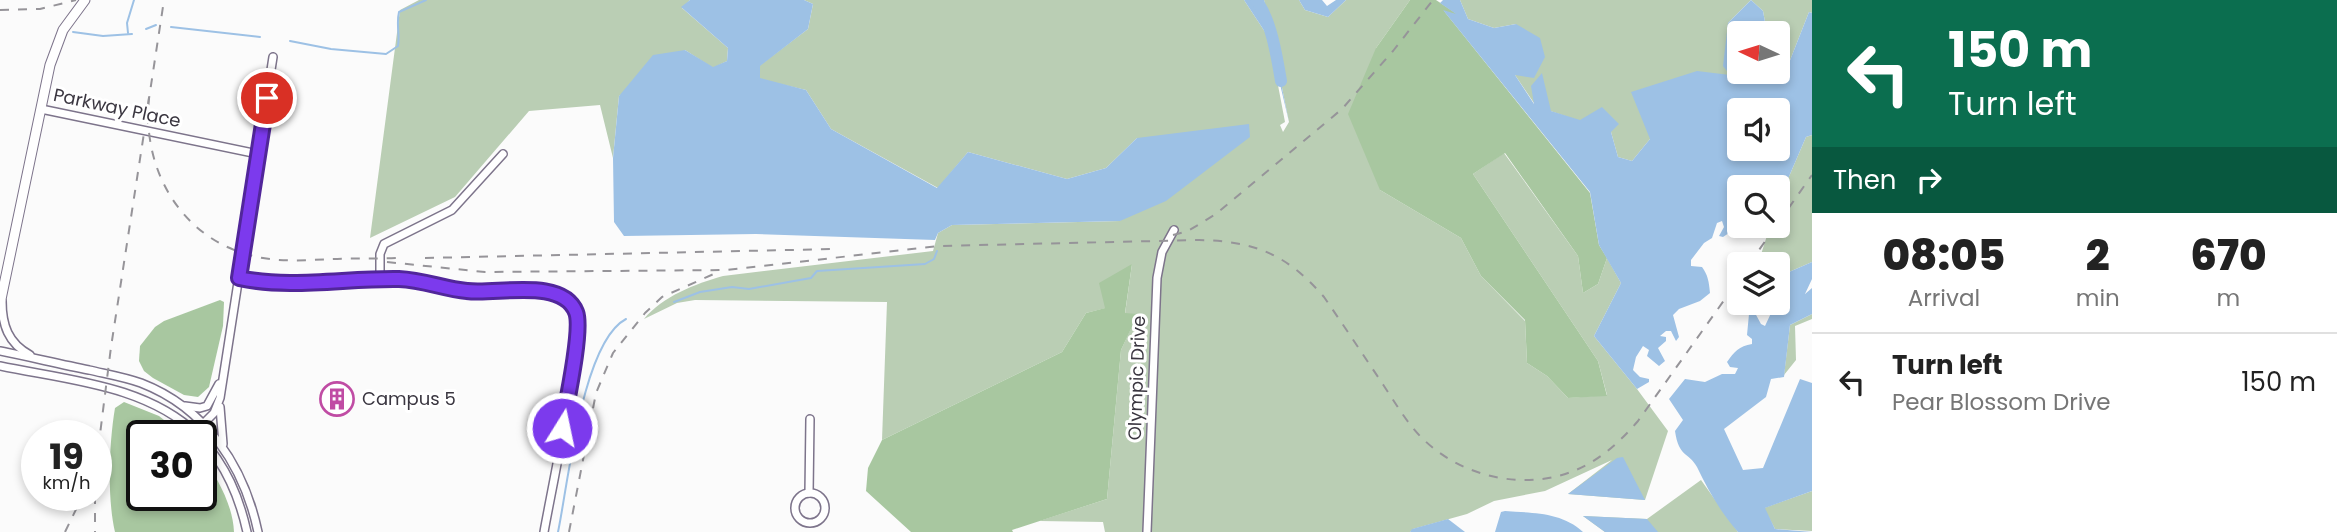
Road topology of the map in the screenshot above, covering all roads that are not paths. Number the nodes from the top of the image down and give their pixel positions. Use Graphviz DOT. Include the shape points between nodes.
graph roads {
  1 [pos="85,0"];
  2 [pos="273,57"];
  3 [pos="41,109"];
  4 [pos="258,154"];
  5 [pos="503,154"];
  6 [pos="1174,230"];
  7 [pos="239,278"];
  8 [pos="380,279"];
  9 [pos="3,291"];
  10 [pos="0,304"];
  11 [pos="0,351"];
  12 [pos="44,360"];
  13 [pos="226,360"];
  14 [pos="0,366"];
  15 [pos="221,394"];
  16 [pos="178,403"];
  17 [pos="810,419"];
  18 [pos="178,420"];
  19 [pos="199,420"];
  20 [pos="208,420"];
  21 [pos="217,440"];
  22 [pos="228,454"];
  23 [pos="217,458"];
  24 [pos="809,493"];
  25 [pos="809,523"];
  26 [pos="247,532"];
  27 [pos="258,532"];
  28 [pos="544,532"];
  29 [pos="809,532"];
  30 [pos="1147,532"];
  1 -- 3 [label="main road" via="58,42"];
  2 -- 4 [label="street"];
  3 -- 4 [label="street, Parkway Place"];
  3 -- 9 [label="main road, Parkway Place"];
  4 -- 7 [label="street"];
  5 -- 8 [label="street" via="452,209 384,244"];
  6 -- 30 [label="street, Olympic Drive" via="1162,252 1157,278"];
  7 -- 8 [label="street" via="265,283"];
  7 -- 13 [label="street"];
  8 -- 28 [label="street" via="467,291 552,292 569,301 577,315 572,370"];
  9 -- 10 [label="main road, Parkway Place"];
  9 -- 12 [label="street" via="3,316 10,337 25,352"];
  11 -- 12 [label="street"];
  12 -- 16 [label="street" via="131,380"];
  13 -- 15 [label="street"];
  13 -- 16 [label="street" via="207,406"];
  14 -- 18 [label="street" via="133,396"];
  15 -- 20 [label="street" via="217,410"];
  15 -- 22 [label="street" via="221,432"];
  16 -- 19 [label="street"];
  17 -- 24 [label="street"];
  21 -- 22 [label="street"];
  22 -- 27 [label="street" via="248,493"];
  23 -- 26 [label="street" via="239,502"];
  24 -- 25 [label="street" via="798,498 794,508 799,519"];
  24 -- 25 [label="street" via="822,498 825,509 820,519"];
  25 -- 29 [label="street"];
}
